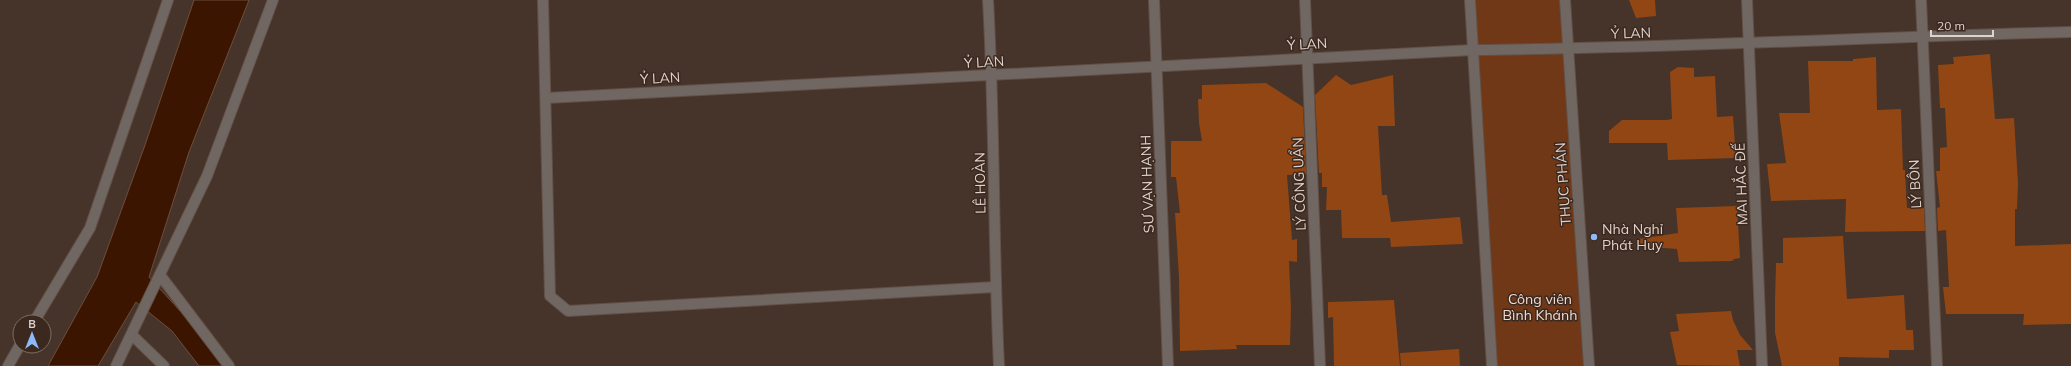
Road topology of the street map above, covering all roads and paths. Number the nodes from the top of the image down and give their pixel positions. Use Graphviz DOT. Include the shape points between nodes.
graph roads {
  1 [pos="168,0"];
  2 [pos="273,0"];
  3 [pos="544,0"];
  4 [pos="988,0"];
  5 [pos="1154,0"];
  6 [pos="1305,0"];
  7 [pos="1470,0"];
  8 [pos="1566,0"];
  9 [pos="1747,0"];
  10 [pos="1921,0"];
  11 [pos="2071,32"];
  12 [pos="1922,36"];
  13 [pos="1749,42"];
  14 [pos="1568,49"];
  15 [pos="1473,50"];
  16 [pos="1308,58"];
  17 [pos="1156,65"];
  18 [pos="992,76"];
  19 [pos="546,98"];
  20 [pos="158,278"];
  21 [pos="995,287"];
  22 [pos="39,314"];
  23 [pos="132,335"];
  24 [pos="15,354"];
  25 [pos="8,366"];
  26 [pos="116,366"];
  27 [pos="164,366"];
  28 [pos="229,366"];
  29 [pos="999,366"];
  30 [pos="1168,366"];
  31 [pos="1320,366"];
  32 [pos="1492,366"];
  33 [pos="1589,366"];
  34 [pos="1762,366"];
  35 [pos="1937,366"];
  1 -- 22 [label="street" via="90,228"];
  2 -- 20 [label="street" via="207,176"];
  3 -- 19 [label="street"];
  4 -- 18 [label="street, LÊ HOÀN"];
  5 -- 17 [label="street, SƯ VẠN HẠNH"];
  6 -- 16 [label="street, LÝ CÔNG UẨN"];
  7 -- 15 [label="street"];
  8 -- 14 [label="street, THỤC PHÁN"];
  9 -- 13 [label="street, MAI HẮC ĐẾ"];
  10 -- 12 [label="street, LÝ BÔN"];
  11 -- 12 [label="street, Ỷ LAN"];
  12 -- 13 [label="street, Ỷ LAN"];
  12 -- 35 [label="street, LÝ BÔN"];
  13 -- 14 [label="street, Ỷ LAN"];
  13 -- 34 [label="street, MAI HẮC ĐẾ"];
  14 -- 15 [label="street, Ỷ LAN"];
  14 -- 33 [label="street, THỤC PHÁN"];
  15 -- 16 [label="street, Ỷ LAN"];
  15 -- 32 [label="street"];
  16 -- 17 [label="street, Ỷ LAN"];
  16 -- 31 [label="street, LÝ CÔNG UẨN"];
  17 -- 18 [label="street, Ỷ LAN"];
  17 -- 30 [label="street, SƯ VẠN HẠNH"];
  18 -- 19 [label="street, Ỷ LAN"];
  18 -- 21 [label="street, LÊ HOÀN"];
  19 -- 21 [label="street" via="550,296 568,311"];
  20 -- 23 [label="street"];
  20 -- 28 [label="street"];
  21 -- 29 [label="street, LÊ HOÀN"];
  23 -- 26 [label="street"];
  23 -- 27 [label="street"];
  24 -- 25 [label="street"];
}
